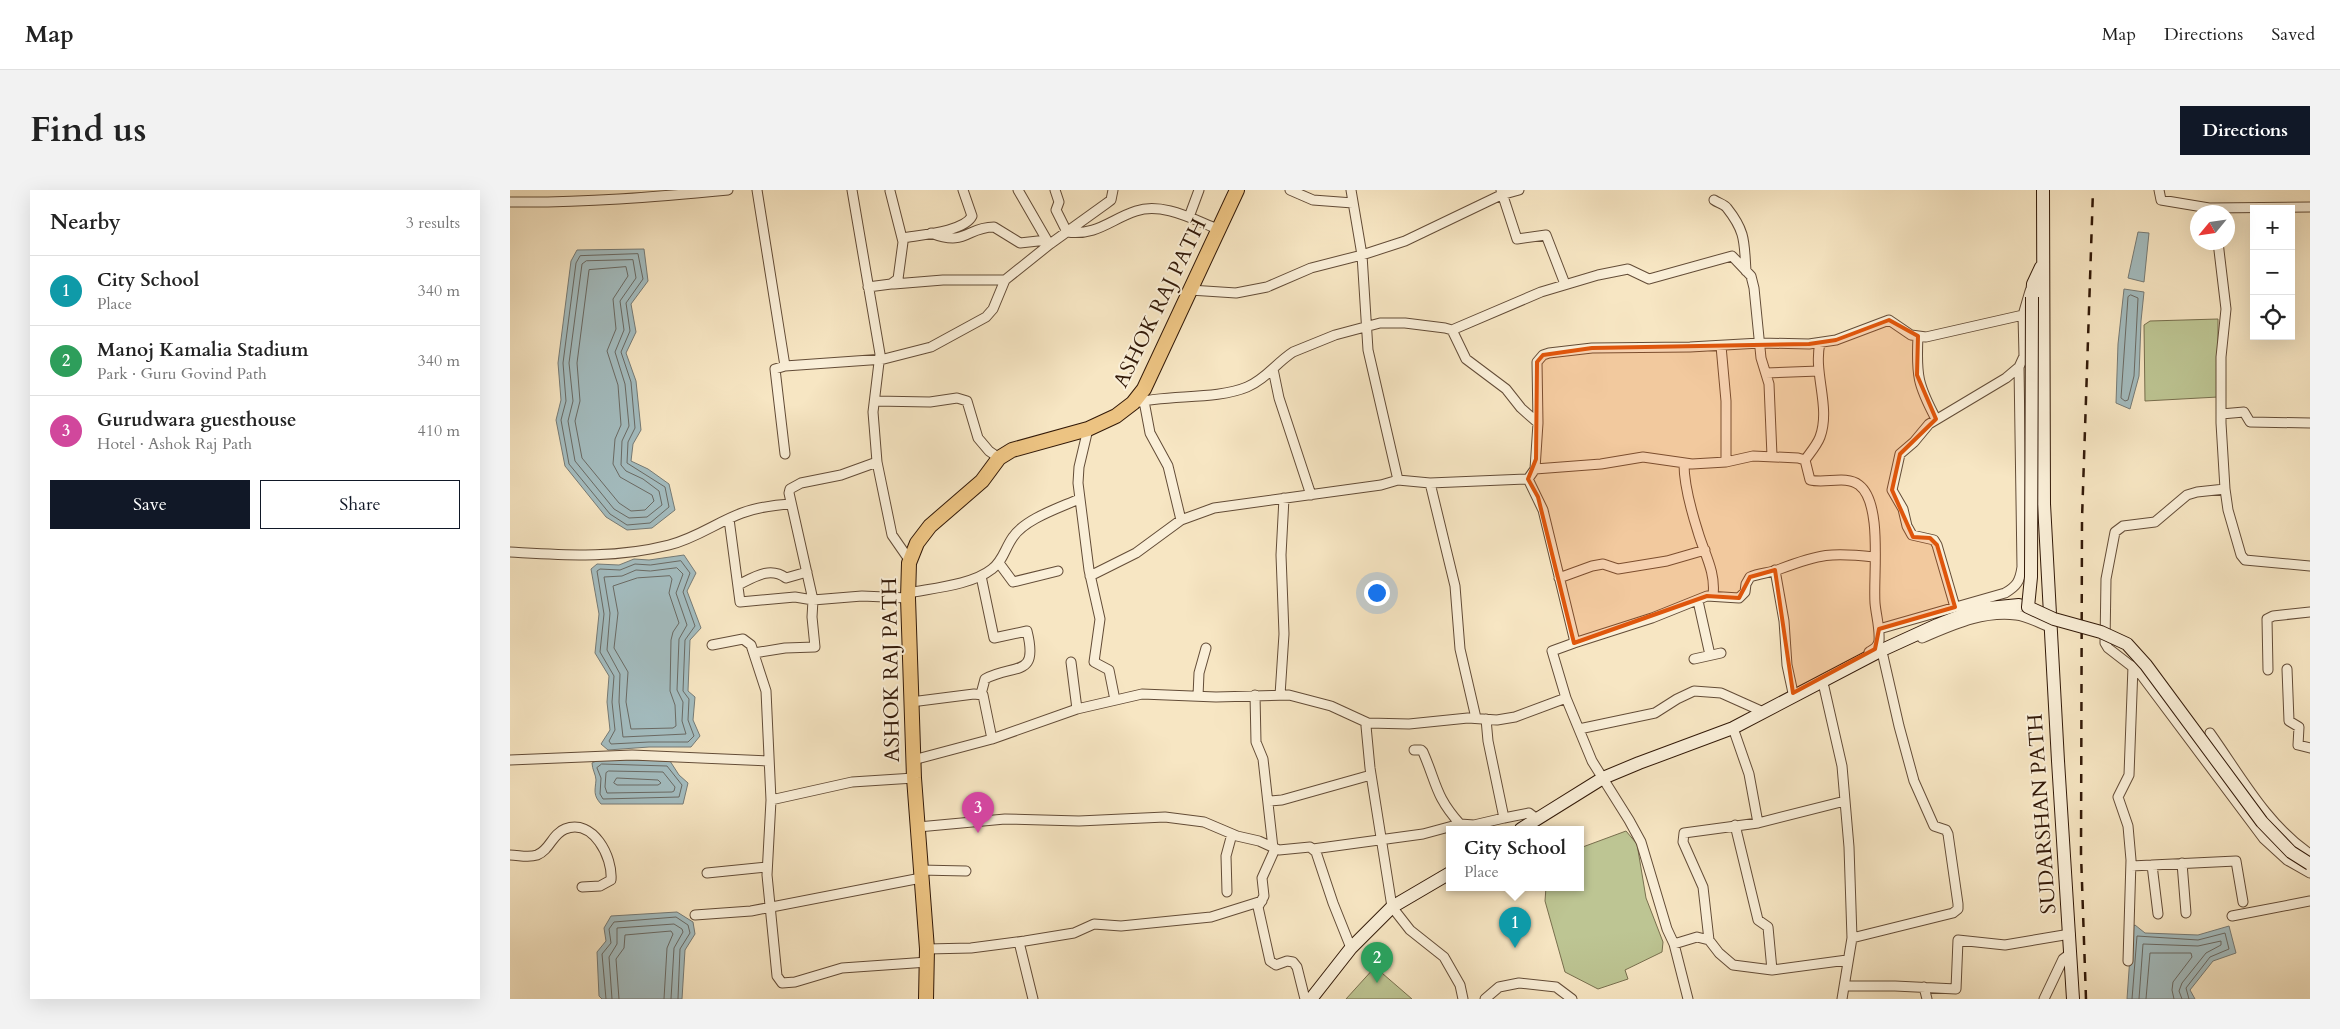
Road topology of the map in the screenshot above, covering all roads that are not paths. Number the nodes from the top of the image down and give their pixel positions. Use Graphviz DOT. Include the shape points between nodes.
graph roads {
  1 [pos="728,190"];
  2 [pos="757,190"];
  3 [pos="852,190"];
  4 [pos="964,190"];
  5 [pos="1018,190"];
  6 [pos="1055,190"];
  7 [pos="1113,190"];
  8 [pos="1199,190"];
  9 [pos="1236,190"];
  10 [pos="1290,190"];
  11 [pos="1350,190"];
  12 [pos="1519,190"];
  13 [pos="2042,190"];
  14 [pos="2159,190"];
  15 [pos="890,191"];
  16 [pos="1501,192"];
  17 [pos="1714,200"];
  18 [pos="510,202"];
  19 [pos="1352,203"];
  20 [pos="2190,206"];
  21 [pos="2310,207"];
  22 [pos="2235,209"];
  23 [pos="1189,218"];
  24 [pos="1218,229"];
  25 [pos="1067,232"];
  26 [pos="931,233"];
  27 [pos="902,238"];
  28 [pos="1049,242"];
  29 [pos="2219,250"];
  30 [pos="1362,255"];
  31 [pos="2042,265"];
  32 [pos="1746,271"];
  33 [pos="1005,280"];
  34 [pos="894,284"];
  35 [pos="1565,284"];
  36 [pos="868,287"];
  37 [pos="1190,290"];
  38 [pos="2033,290"];
  39 [pos="2023,315"];
  40 [pos="1365,326"];
  41 [pos="1452,330"];
  42 [pos="1918,336"];
  43 [pos="1760,343"];
  44 [pos="1820,343"];
  45 [pos="1721,346"];
  46 [pos="880,360"];
  47 [pos="785,366"];
  48 [pos="2019,367"];
  49 [pos="1274,369"];
  50 [pos="1819,371"];
  51 [pos="1766,373"];
  52 [pos="875,401"];
  53 [pos="1139,402"];
  54 [pos="2221,414"];
  55 [pos="1936,419"];
  56 [pos="1538,423"];
  57 [pos="2310,423"];
  58 [pos="1088,429"];
  59 [pos="785,454"];
  60 [pos="1772,456"];
  61 [pos="999,458"];
  62 [pos="1805,460"];
  63 [pos="877,462"];
  64 [pos="1726,462"];
  65 [pos="1684,464"];
  66 [pos="1534,468"];
  67 [pos="1528,479"];
  68 [pos="1398,480"];
  69 [pos="1430,483"];
  70 [pos="2225,489"];
  71 [pos="1311,494"];
  72 [pos="1284,498"];
  73 [pos="1079,499"];
  74 [pos="791,504"];
  75 [pos="729,519"];
  76 [pos="1181,520"];
  77 [pos="1705,550"];
  78 [pos="510,552"];
  79 [pos="1874,557"];
  80 [pos="910,561"];
  81 [pos="999,564"];
  82 [pos="2310,566"];
  83 [pos="1775,570"];
  84 [pos="1058,571"];
  85 [pos="807,572"];
  86 [pos="981,576"];
  87 [pos="1090,576"];
  88 [pos="1559,578"];
  89 [pos="738,585"];
  90 [pos="908,595"];
  91 [pos="1713,595"];
  92 [pos="813,600"];
  93 [pos="1698,600"];
  94 [pos="1955,607"];
  95 [pos="2028,607"];
  96 [pos="2310,612"];
  97 [pos="2050,626"];
  98 [pos="1879,629"];
  99 [pos="1574,643"];
  100 [pos="712,645"];
  101 [pos="1206,648"];
  102 [pos="1721,653"];
  103 [pos="754,654"];
  104 [pos="1710,654"];
  105 [pos="1883,656"];
  106 [pos="1694,659"];
  107 [pos="1071,662"];
  108 [pos="2133,666"];
  109 [pos="2287,668"];
  110 [pos="2268,670"];
  111 [pos="1824,687"];
  112 [pos="1793,692"];
  113 [pos="981,694"];
  114 [pos="1254,695"];
  115 [pos="1280,695"];
  116 [pos="1198,696"];
  117 [pos="1566,698"];
  118 [pos="1115,700"];
  119 [pos="911,702"];
  120 [pos="1076,709"];
  121 [pos="1758,713"];
  122 [pos="1476,718"];
  123 [pos="1486,719"];
  124 [pos="1368,723"];
  125 [pos="1733,728"];
  126 [pos="1579,729"];
  127 [pos="2210,733"];
  128 [pos="992,739"];
  129 [pos="2310,748"];
  130 [pos="1414,750"];
  131 [pos="510,760"];
  132 [pos="768,760"];
  133 [pos="913,760"];
  134 [pos="1371,775"];
  135 [pos="914,778"];
  136 [pos="1603,778"];
  137 [pos="771,800"];
  138 [pos="1269,801"];
  139 [pos="1845,801"];
  140 [pos="1504,818"];
  141 [pos="1537,819"];
  142 [pos="1758,823"];
  143 [pos="1460,824"];
  144 [pos="1735,825"];
  145 [pos="1454,826"];
  146 [pos="1526,826"];
  147 [pos="918,827"];
  148 [pos="1446,829"];
  149 [pos="1232,834"];
  150 [pos="1382,840"];
  151 [pos="1274,849"];
  152 [pos="1313,849"];
  153 [pos="2310,854"];
  154 [pos="510,855"];
  155 [pos="2182,863"];
  156 [pos="2152,864"];
  157 [pos="2310,864"];
  158 [pos="2131,866"];
  159 [pos="767,867"];
  160 [pos="966,871"];
  161 [pos="707,873"];
  162 [pos="2310,873"];
  163 [pos="921,874"];
  164 [pos="1446,875"];
  165 [pos="582,887"];
  166 [pos="1227,892"];
  167 [pos="1262,901"];
  168 [pos="2310,901"];
  169 [pos="2243,902"];
  170 [pos="1392,907"];
  171 [pos="769,908"];
  172 [pos="2186,913"];
  173 [pos="2158,914"];
  174 [pos="695,915"];
  175 [pos="2232,916"];
  176 [pos="2070,934"];
  177 [pos="1852,938"];
  178 [pos="1709,940"];
  179 [pos="1019,942"];
  180 [pos="1674,944"];
  181 [pos="1351,948"];
  182 [pos="2071,953"];
  183 [pos="928,955"];
  184 [pos="1848,960"];
  185 [pos="2128,962"];
  186 [pos="1772,970"];
  187 [pos="1845,986"];
  188 [pos="1924,988"];
  189 [pos="926,999"];
  190 [pos="1033,999"];
  191 [pos="1305,999"];
  192 [pos="1311,999"];
  193 [pos="1463,999"];
  194 [pos="1485,999"];
  195 [pos="1572,999"];
  196 [pos="1688,999"];
  197 [pos="1842,999"];
  198 [pos="1927,999"];
  199 [pos="2044,999"];
  200 [pos="2073,999"];
  1 -- 18 [label="street" via="609,200"];
  2 -- 47 [label="street"];
  3 -- 36 [label="street"];
  4 -- 26 [label="street" via="971,218 958,227"];
  5 -- 28 [label="street"];
  6 -- 25 [label="street" via="1059,202 1056,210"];
  7 -- 25 [label="street" via="1111,200"];
  8 -- 23 [label="street"];
  9 -- 24 [label="main road, ASHOK RAJ PATH"];
  10 -- 19 [label="street" via="1313,200"];
  11 -- 19 [label="street"];
  12 -- 16 [label="street"];
  13 -- 31 [label="main road, SUDARSHAN PATH"];
  14 -- 20 [label="street" via="2161,200"];
  15 -- 27 [label="street"];
  16 -- 30 [label="street" via="1405,241"];
  16 -- 35 [label="street" via="1517,239 1546,235"];
  17 -- 32 [label="street" via="1726,207 1739,224"];
  19 -- 30 [label="street"];
  21 -- 22 [label="street"];
  23 -- 24 [label="street"];
  23 -- 25 [label="street" via="1165,210 1144,209 1099,228 1081,233"];
  24 -- 37 [label="main road, ASHOK RAJ PATH"];
  25 -- 28 [label="street"];
  26 -- 27 [label="street"];
  26 -- 28 [label="street" via="955,239 994,227 1020,243"];
  27 -- 34 [label="street" via="898,279"];
  28 -- 33 [label="street"];
  29 -- 54 [label="street" via="2226,309 2221,357"];
  30 -- 37 [label="street" via="1321,265 1248,292"];
  30 -- 40 [label="street"];
  31 -- 38 [label="main road"];
  31 -- 97 [label="main road, SUDARSHAN PATH" via="2044,504"];
  32 -- 35 [label="street" via="1734,258 1726,256 1655,278 1645,279 1628,269"];
  32 -- 43 [label="street" via="1754,288"];
  33 -- 34 [label="street"];
  33 -- 46 [label="street" via="993,310 978,322 931,347"];
  34 -- 36 [label="street"];
  35 -- 41 [label="street"];
  36 -- 46 [label="street"];
  37 -- 53 [label="main road, ASHOK RAJ PATH"];
  38 -- 39 [label="street"];
  38 -- 95 [label="main road, bridge" via="2031,577"];
  39 -- 42 [label="street" via="1926,337"];
  39 -- 48 [label="street" via="2024,356"];
  40 -- 41 [label="street" via="1396,322"];
  40 -- 49 [label="street" via="1303,347 1284,358"];
  40 -- 68 [label="street" via="1371,367"];
  41 -- 56 [label="street" via="1466,359 1506,389"];
  42 -- 44 [label="street" via="1889,320"];
  42 -- 55 [label="street" via="1917,375"];
  43 -- 44 [label="street"];
  43 -- 45 [label="street"];
  43 -- 51 [label="street"];
  44 -- 50 [label="street"];
  45 -- 56 [label="street" via="1592,348 1543,355 1536,369"];
  45 -- 64 [label="street" via="1726,401"];
  46 -- 47 [label="street"];
  46 -- 52 [label="street"];
  47 -- 59 [label="street" via="774,371"];
  48 -- 55 [label="street"];
  48 -- 94 [label="street" via="2020,579 2016,587 2005,593"];
  49 -- 53 [label="street" via="1240,389"];
  49 -- 71 [label="street" via="1279,398"];
  50 -- 51 [label="street"];
  50 -- 62 [label="street" via="1822,403 1820,437"];
  51 -- 60 [label="street" via="1770,392"];
  52 -- 61 [label="street" via="930,402 957,398 966,401 978,438"];
  52 -- 63 [label="street"];
  53 -- 58 [label="main road, ASHOK RAJ PATH"];
  53 -- 76 [label="street" via="1150,433 1171,473"];
  54 -- 57 [label="street" via="2241,411 2250,422"];
  54 -- 70 [label="street"];
  55 -- 94 [label="street" via="1900,454 1892,490 1904,509 1912,534 1934,540 1937,545"];
  56 -- 66 [label="street"];
  58 -- 61 [label="main road, ASHOK RAJ PATH" via="1012,450"];
  58 -- 73 [label="street" via="1078,468"];
  60 -- 62 [label="street"];
  60 -- 64 [label="street" via="1745,457"];
  61 -- 80 [label="main road, ASHOK RAJ PATH" via="982,481 930,526 917,543"];
  62 -- 79 [label="street" via="1810,480 1852,481 1861,486 1873,513"];
  63 -- 74 [label="street" via="794,486 789,493"];
  63 -- 80 [label="street" via="892,535"];
  64 -- 65 [label="street"];
  65 -- 66 [label="street" via="1643,457 1601,464"];
  65 -- 77 [label="street" via="1686,487"];
  66 -- 67 [label="street"];
  67 -- 69 [label="street"];
  67 -- 88 [label="street" via="1543,510"];
  68 -- 69 [label="street"];
  68 -- 71 [label="street"];
  69 -- 122 [label="street" via="1454,586 1460,649"];
  70 -- 82 [label="street" via="2228,510 2244,559"];
  70 -- 108 [label="street" via="2187,495 2156,522 2124,526 2118,528 2113,536 2106,579 2105,643"];
  71 -- 72 [label="street"];
  72 -- 76 [label="street" via="1228,505"];
  72 -- 115 [label="street" via="1281,555 1284,626"];
  73 -- 81 [label="street" via="1042,515 1021,529 1013,537"];
  73 -- 87 [label="street"];
  74 -- 75 [label="street" via="762,507"];
  74 -- 85 [label="street"];
  75 -- 78 [label="street" via="684,541 632,552 600,556"];
  75 -- 89 [label="street"];
  76 -- 87 [label="street" via="1136,553"];
  77 -- 88 [label="street" via="1667,561 1618,569 1603,564 1592,566"];
  77 -- 91 [label="street" via="1713,579"];
  79 -- 83 [label="street" via="1822,555"];
  79 -- 98 [label="street"];
  80 -- 90 [label="main road, ASHOK RAJ PATH"];
  81 -- 84 [label="street" via="1013,582"];
  81 -- 86 [label="street"];
  83 -- 91 [label="street" via="1750,577 1745,592 1739,598"];
  83 -- 112 [label="street"];
  85 -- 89 [label="street" via="786,578 766,571"];
  85 -- 92 [label="street"];
  86 -- 90 [label="street"];
  86 -- 113 [label="street" via="994,638 1028,631 1032,655 1020,667 985,679"];
  87 -- 118 [label="street" via="1100,619 1094,662 1108,670"];
  88 -- 99 [label="street"];
  89 -- 92 [label="street" via="740,602 796,596"];
  90 -- 92 [label="street"];
  90 -- 119 [label="main road, ASHOK RAJ PATH"];
  91 -- 93 [label="street"];
  92 -- 103 [label="street" via="815,647"];
  93 -- 99 [label="street"];
  93 -- 104 [label="street"];
  94 -- 98 [label="street"];
  95 -- 121 [label="main road" via="1978,609 1962,615 1880,651"];
  95 -- 157 [label="main road, bridge" via="2127,644 2272,834"];
  96 -- 110 [label="street" via="2267,619"];
  97 -- 105 [label="street" via="2018,615 1986,615 1963,620"];
  97 -- 176 [label="main road, SUDARSHAN PATH"];
  98 -- 112 [label="street" via="1879,643 1875,648"];
  99 -- 117 [label="street" via="1552,652"];
  100 -- 103 [label="street" via="743,639 751,645"];
  101 -- 116 [label="street" via="1199,673"];
  102 -- 104 [label="street"];
  103 -- 132 [label="street" via="766,691"];
  104 -- 106 [label="street"];
  105 -- 111 [label="street"];
  105 -- 177 [label="street" via="1919,795 1934,826 1948,834 1958,909 1953,913"];
  107 -- 120 [label="street"];
  108 -- 158 [label="street" via="2129,775 2118,797 2128,826"];
  108 -- 162 [label="street" via="2264,839 2287,860"];
  109 -- 129 [label="street" via="2289,720 2299,727 2298,745"];
  111 -- 121 [label="street" via="1763,718"];
  111 -- 139 [label="street" via="1842,766"];
  112 -- 121 [label="street"];
  113 -- 119 [label="street"];
  113 -- 128 [label="street"];
  114 -- 115 [label="street"];
  114 -- 116 [label="street"];
  114 -- 138 [label="street" via="1256,742 1263,759"];
  115 -- 124 [label="street" via="1319,702"];
  116 -- 118 [label="street" via="1142,694"];
  117 -- 123 [label="street" via="1515,717"];
  117 -- 126 [label="street"];
  118 -- 120 [label="street"];
  119 -- 133 [label="main road, ASHOK RAJ PATH"];
  120 -- 128 [label="street"];
  121 -- 125 [label="main road"];
  121 -- 126 [label="street" via="1721,693 1694,691 1655,713"];
  122 -- 123 [label="street"];
  122 -- 124 [label="street" via="1409,724"];
  123 -- 140 [label="street"];
  124 -- 134 [label="street" via="1366,732"];
  125 -- 136 [label="main road"];
  125 -- 142 [label="street" via="1749,774"];
  126 -- 136 [label="street"];
  127 -- 153 [label="street" via="2265,813 2294,843"];
  128 -- 133 [label="street"];
  130 -- 143 [label="street" via="1423,752 1437,794"];
  131 -- 132 [label="street" via="632,755"];
  132 -- 137 [label="street"];
  133 -- 135 [label="main road, ASHOK RAJ PATH"];
  134 -- 138 [label="street"];
  134 -- 150 [label="street"];
  135 -- 137 [label="street" via="852,782"];
  135 -- 147 [label="main road, ASHOK RAJ PATH"];
  136 -- 141 [label="main road"];
  136 -- 180 [label="street" via="1641,842"];
  137 -- 159 [label="street"];
  138 -- 151 [label="street"];
  139 -- 142 [label="street"];
  139 -- 177 [label="street" via="1850,847"];
  140 -- 141 [label="street" via="1529,813"];
  140 -- 143 [label="street" via="1474,825"];
  141 -- 146 [label="main road"];
  142 -- 144 [label="street"];
  143 -- 145 [label="street"];
  144 -- 178 [label="street" via="1687,832 1682,837 1703,887"];
  144 -- 186 [label="street" via="1758,920 1768,927"];
  147 -- 149 [label="street" via="1005,819 1079,821 1156,817 1204,822"];
  147 -- 163 [label="main road, ASHOK RAJ PATH"];
  148 -- 150 [label="street"];
  149 -- 151 [label="street" via="1259,840"];
  149 -- 166 [label="street" via="1226,861"];
  150 -- 152 [label="street"];
  150 -- 170 [label="street" via="1386,884"];
  151 -- 152 [label="street"];
  151 -- 167 [label="street" via="1262,878"];
  152 -- 181 [label="street"];
  154 -- 165 [label="street" via="538,854 559,833 573,827 581,828 595,838 606,853 611,872 611,880 606,885"];
  155 -- 156 [label="street"];
  155 -- 169 [label="street" via="2236,861"];
  155 -- 172 [label="street"];
  156 -- 158 [label="street"];
  156 -- 173 [label="street"];
  158 -- 185 [label="street"];
  159 -- 161 [label="street"];
  159 -- 171 [label="street"];
  160 -- 163 [label="street"];
  163 -- 171 [label="street"];
  163 -- 183 [label="main road, ASHOK RAJ PATH"];
  164 -- 170 [label="main road"];
  167 -- 179 [label="street" via="1211,917 1121,926 1094,924 1074,932"];
  167 -- 191 [label="street" via="1258,910 1270,961 1276,964 1293,962"];
  168 -- 175 [label="street"];
  170 -- 181 [label="main road"];
  170 -- 193 [label="street" via="1410,930 1444,957 1460,985"];
  171 -- 174 [label="street"];
  171 -- 183 [label="street" via="777,976 782,983 842,968"];
  176 -- 182 [label="main road, SUDARSHAN PATH"];
  176 -- 188 [label="street" via="2005,945 1958,940 1956,990"];
  177 -- 184 [label="street"];
  178 -- 180 [label="street" via="1698,937"];
  178 -- 186 [label="street" via="1732,965"];
  179 -- 183 [label="street"];
  179 -- 190 [label="street"];
  180 -- 196 [label="street"];
  181 -- 192 [label="main road"];
  182 -- 199 [label="street" via="2064,959"];
  182 -- 200 [label="main road, SUDARSHAN PATH"];
  183 -- 189 [label="main road, ASHOK RAJ PATH"];
  184 -- 186 [label="street"];
  184 -- 187 [label="street"];
  187 -- 188 [label="street"];
  187 -- 197 [label="street"];
  188 -- 198 [label="street"];
  194 -- 195 [label="street" via="1499,987 1519,983 1556,987"];
}
